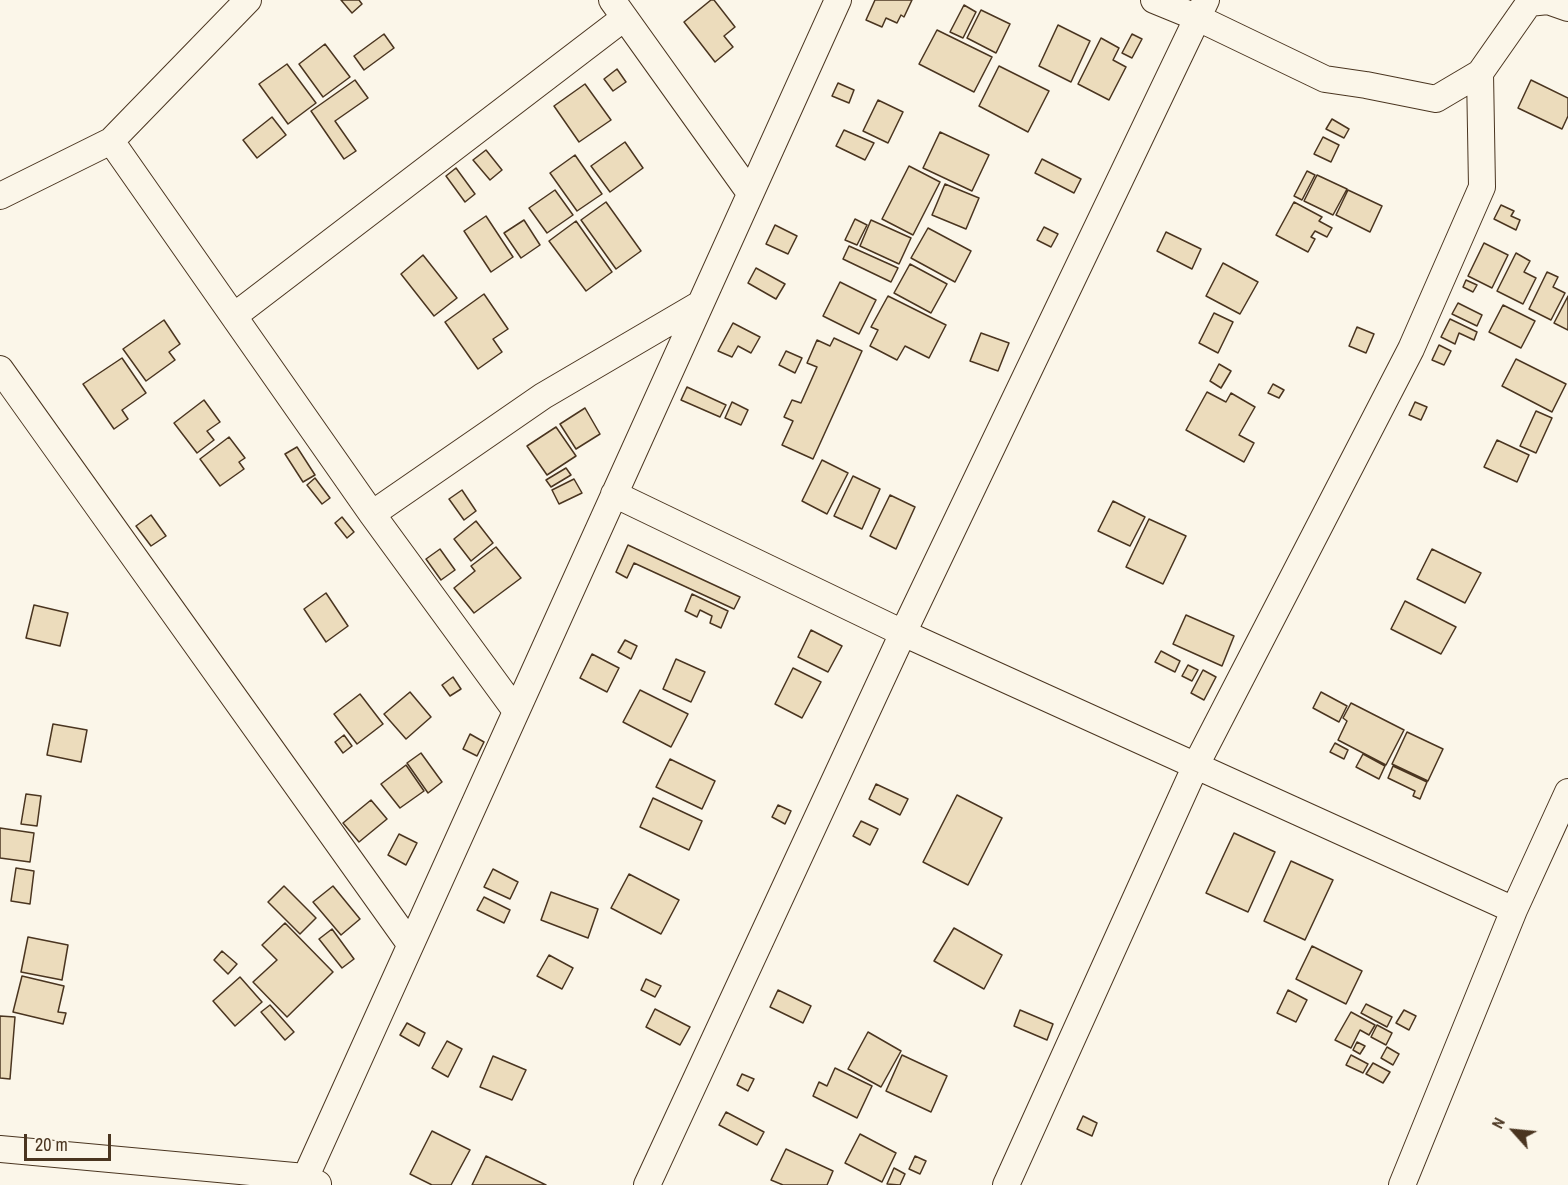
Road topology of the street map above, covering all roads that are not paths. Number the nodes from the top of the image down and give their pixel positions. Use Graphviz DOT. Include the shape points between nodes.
graph roads {
  1 [pos="248,0"];
  2 [pos="838,0"];
  3 [pos="1154,0"];
  4 [pos="1568,8"];
  5 [pos="618,9"];
  6 [pos="1202,9"];
  7 [pos="1480,73"];
  8 [pos="111,141"];
  9 [pos="750,193"];
  10 [pos="0,196"];
  11 [pos="700,304"];
  12 [pos="234,316"];
  13 [pos="0,369"];
  14 [pos="614,494"];
  15 [pos="372,514"];
  16 [pos="903,633"];
  17 [pos="516,711"];
  18 [pos="1196,765"];
  19 [pos="1568,792"];
  20 [pos="1514,910"];
  21 [pos="410,944"];
  22 [pos="0,1149"];
  23 [pos="309,1182"];
  24 [pos="647,1185"];
  25 [pos="1006,1185"];
  26 [pos="1402,1185"];
  1 -- 8 [label="street"];
  2 -- 9 [label="street"];
  3 -- 6 [label="street"];
  4 -- 7 [label="street" via="1548,1 1529,3"];
  5 -- 9 [label="street"];
  5 -- 12 [label="street"];
  6 -- 7 [label="street" via="1325,80 1436,99"];
  6 -- 16 [label="street"];
  7 -- 18 [label="street" via="1482,188 1412,349"];
  8 -- 10 [label="street"];
  8 -- 12 [label="street"];
  9 -- 11 [label="street"];
  11 -- 14 [label="street"];
  11 -- 15 [label="street" via="543,396"];
  12 -- 15 [label="street"];
  13 -- 21 [label="street"];
  14 -- 16 [label="street"];
  14 -- 17 [label="street"];
  15 -- 17 [label="street"];
  16 -- 18 [label="street"];
  16 -- 24 [label="street"];
  17 -- 21 [label="street"];
  18 -- 20 [label="street"];
  18 -- 25 [label="street"];
  19 -- 20 [label="street"];
  20 -- 26 [label="street"];
  21 -- 23 [label="street"];
  22 -- 23 [label="street"];
}
